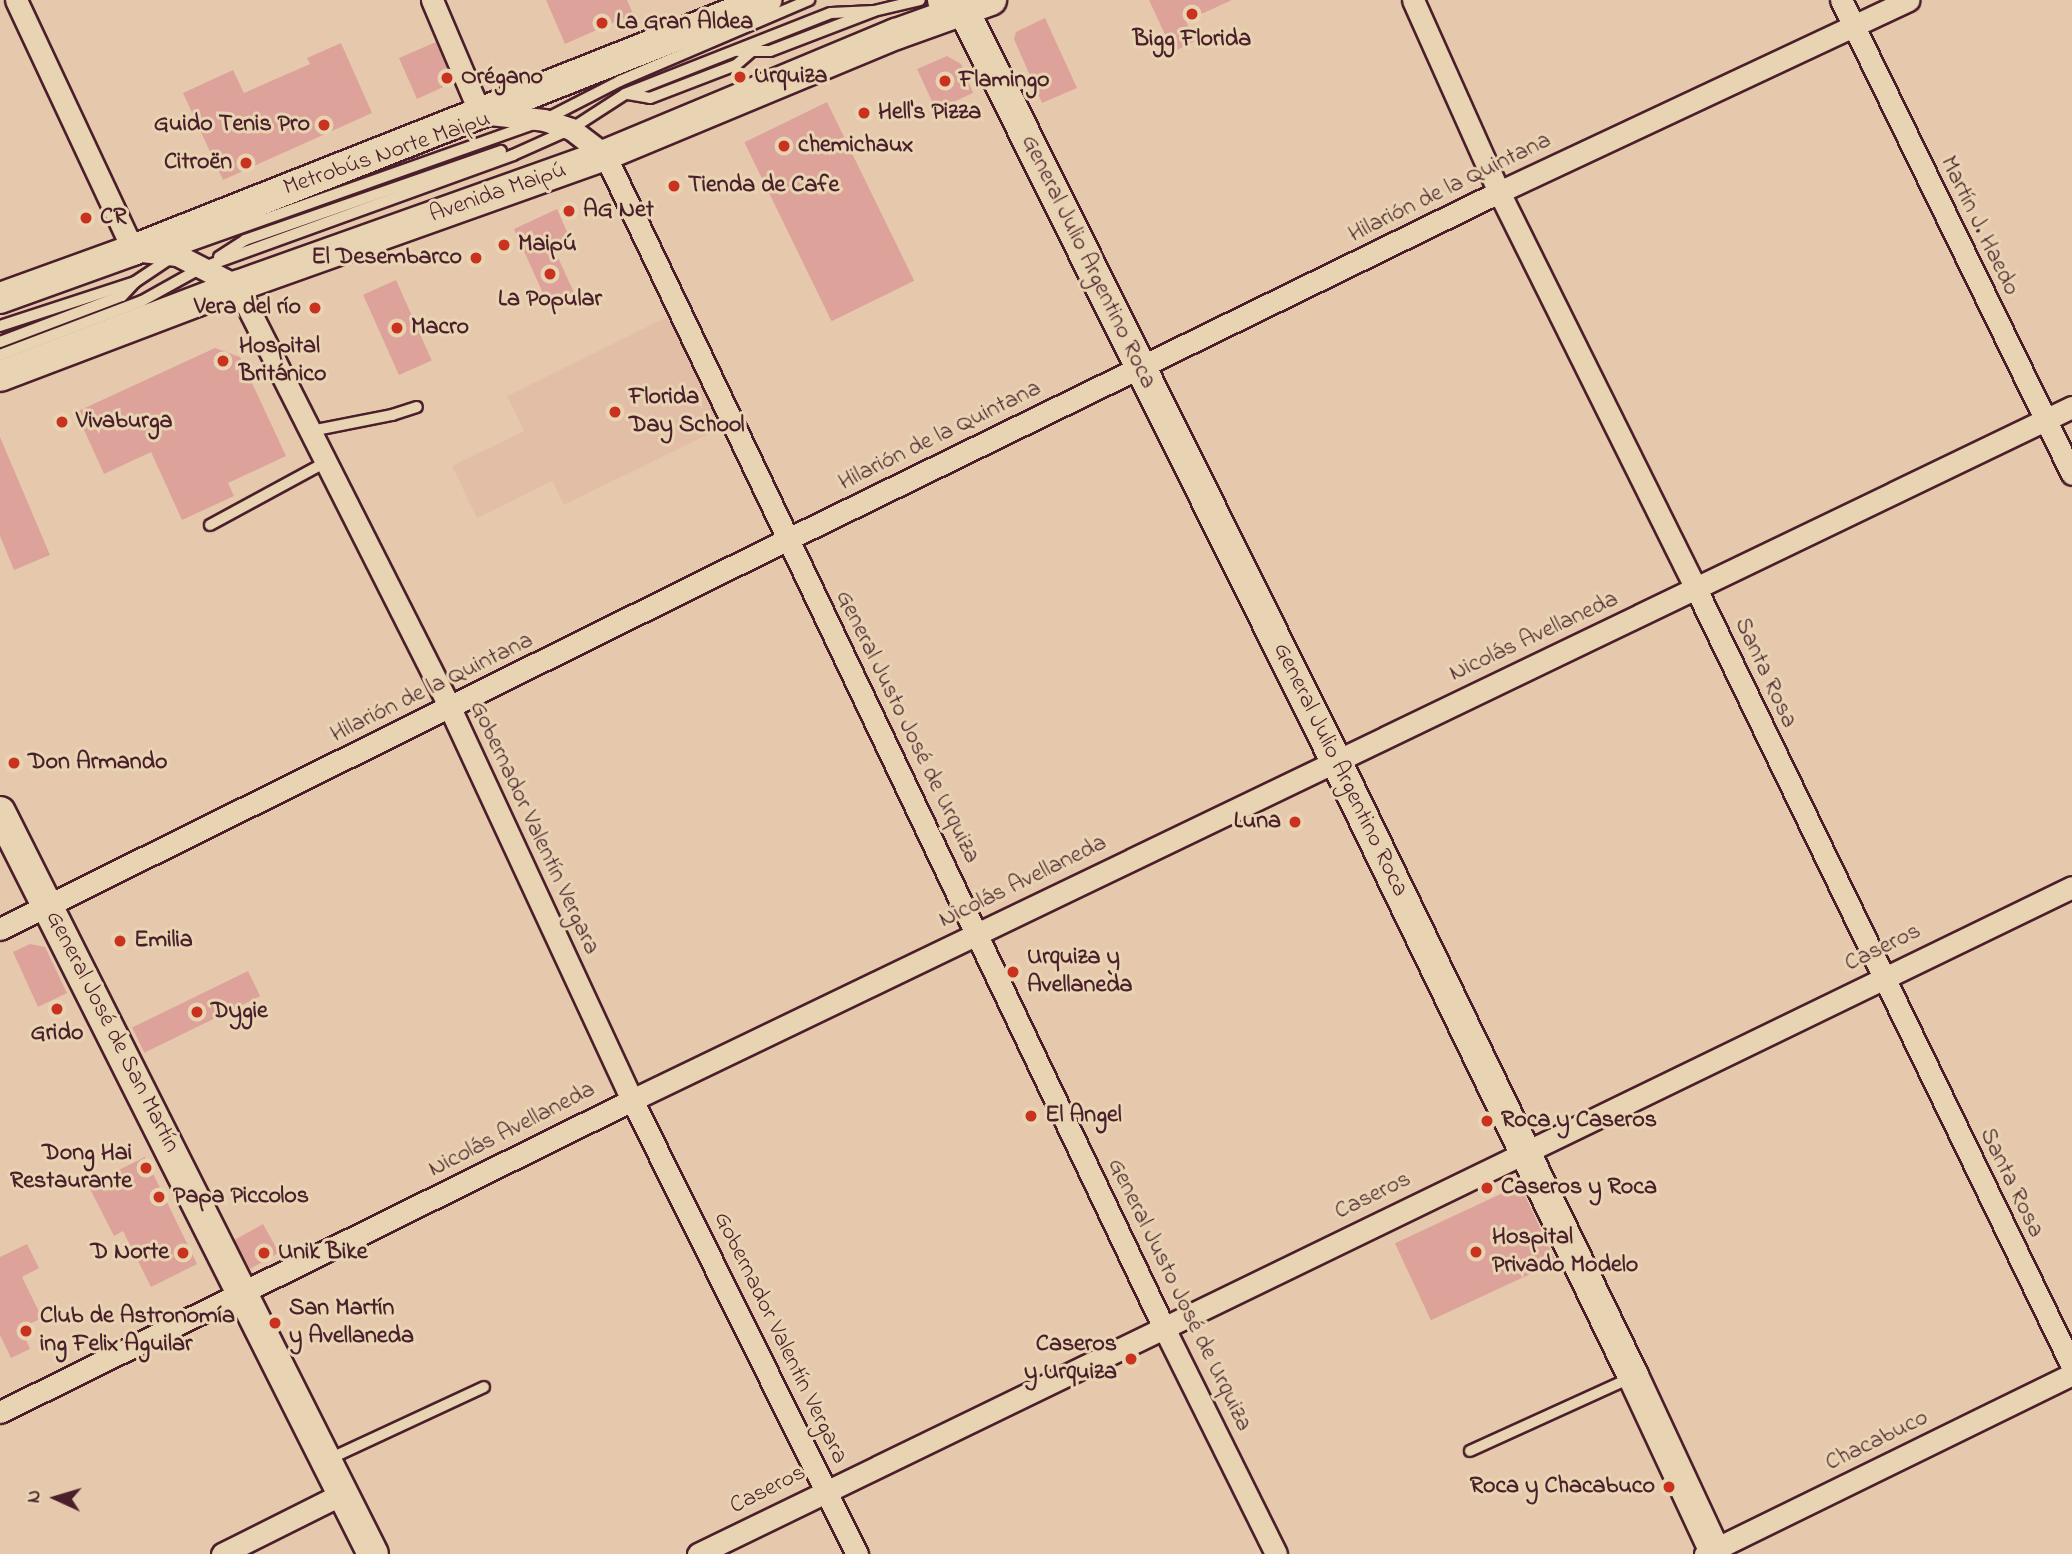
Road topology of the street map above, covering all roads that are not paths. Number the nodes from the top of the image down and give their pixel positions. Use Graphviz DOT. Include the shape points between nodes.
graph roads {
  1 [pos="16,0"];
  2 [pos="432,0"];
  3 [pos="766,0"];
  4 [pos="809,0"];
  5 [pos="920,0"];
  6 [pos="992,0"];
  7 [pos="1413,0"];
  8 [pos="1841,0"];
  9 [pos="1908,0"];
  10 [pos="957,4"];
  11 [pos="874,11"];
  12 [pos="1854,27"];
  13 [pos="763,39"];
  14 [pos="731,51"];
  15 [pos="769,51"];
  16 [pos="751,52"];
  17 [pos="736,65"];
  18 [pos="625,94"];
  19 [pos="480,113"];
  20 [pos="544,120"];
  21 [pos="571,129"];
  22 [pos="605,155"];
  23 [pos="399,190"];
  24 [pos="1499,192"];
  25 [pos="369,200"];
  26 [pos="133,250"];
  27 [pos="177,255"];
  28 [pos="202,268"];
  29 [pos="135,282"];
  30 [pos="237,286"];
  31 [pos="3,319"];
  32 [pos="0,337"];
  33 [pos="16,337"];
  34 [pos="0,342"];
  35 [pos="0,355"];
  36 [pos="1141,369"];
  37 [pos="0,376"];
  38 [pos="417,407"];
  39 [pos="2072,407"];
  40 [pos="2045,421"];
  41 [pos="311,432"];
  42 [pos="326,462"];
  43 [pos="2072,474"];
  44 [pos="209,525"];
  45 [pos="786,540"];
  46 [pos="1696,589"];
  47 [pos="450,708"];
  48 [pos="1336,761"];
  49 [pos="0,812"];
  50 [pos="2072,887"];
  51 [pos="49,906"];
  52 [pos="0,929"];
  53 [pos="977,933"];
  54 [pos="1882,978"];
  55 [pos="632,1100"];
  56 [pos="1525,1152"];
  57 [pos="244,1293"];
  58 [pos="1163,1326"];
  59 [pos="2072,1366"];
  60 [pos="2072,1374"];
  61 [pos="1633,1376"];
  62 [pos="484,1387"];
  63 [pos="0,1412"];
  64 [pos="1470,1451"];
  65 [pos="325,1461"];
  66 [pos="826,1490"];
  67 [pos="342,1494"];
  68 [pos="1712,1553"];
  69 [pos="222,1554"];
  70 [pos="373,1554"];
  71 [pos="698,1554"];
  72 [pos="857,1554"];
  73 [pos="1276,1554"];
  1 -- 26 [label="street"];
  2 -- 19 [label="street"];
  3 -- 19 [label="street"];
  4 -- 20 [label="lane, Metrobús Norte Maipu" via="620,81"];
  5 -- 11 [label="lane, Metrobús Norte Maipu"];
  6 -- 10 [label="street, Avenida Maipú"];
  7 -- 24 [label="street, Santa Rosa"];
  8 -- 12 [label="street, Martín J. Haedo"];
  9 -- 12 [label="street, Hilarión de la Quintana"];
  10 -- 22 [label="street, Avenida Maipú" via="896,34"];
  10 -- 36 [label="street, General Julio Argentino Roca"];
  11 -- 13 [label="lane, Metrobús Norte Maipu" via="831,13"];
  11 -- 15 [label="lane, Metrobús Norte Maipu"];
  12 -- 24 [label="street, Hilarión de la Quintana"];
  12 -- 40 [label="street, Martín J. Haedo"];
  13 -- 14 [label="lane, Metrobús Norte Maipu"];
  13 -- 16 [label="lane, Metrobús Norte Maipu"];
  14 -- 16 [label="lane, Metrobús Norte Maipu"];
  14 -- 18 [label="lane, Metrobús Norte Maipu"];
  15 -- 16 [label="lane, Metrobús Norte Maipu"];
  15 -- 17 [label="lane"];
  16 -- 17 [label="lane, Metrobús Norte Maipu"];
  17 -- 18 [label="lane, Metrobús Norte Maipu" via="650,98"];
  18 -- 21 [label="lane, Metrobús Norte Maipu"];
  19 -- 20 [label="street, General Justo José de Urquiza"];
  19 -- 26 [label="street"];
  20 -- 21 [label="street, General Justo José de Urquiza"];
  20 -- 27 [label="lane, Metrobús Norte Maipu" via="188,246"];
  21 -- 22 [label="street, General Justo José de Urquiza"];
  21 -- 23 [label="lane, Metrobús Norte Maipu"];
  22 -- 30 [label="street, Avenida Maipú"];
  22 -- 45 [label="street, General Justo José de Urquiza"];
  23 -- 25 [label="lane, Metrobús Norte Maipu"];
  23 -- 25 [label="lane, Metrobús Norte Maipu"];
  24 -- 36 [label="street, Hilarión de la Quintana"];
  24 -- 46 [label="street, Santa Rosa"];
  25 -- 28 [label="lane, Metrobús Norte Maipu"];
  26 -- 27 [label="street"];
  26 -- 31 [label="street"];
  27 -- 28 [label="street"];
  27 -- 29 [label="lane, Metrobús Norte Maipu"];
  28 -- 30 [label="street"];
  28 -- 35 [label="lane, Metrobús Norte Maipu" via="142,301"];
  29 -- 31 [label="lane, Metrobús Norte Maipu"];
  29 -- 33 [label="lane, Metrobús Norte Maipu" via="122,296"];
  30 -- 37 [label="street, Avenida Maipú"];
  30 -- 41 [label="street, Gobernador Valentín Vergara"];
  32 -- 33 [label="lane, Metrobús Norte Maipu"];
  33 -- 34 [label="lane, Metrobús Norte Maipu"];
  36 -- 45 [label="street, Hilarión de la Quintana"];
  36 -- 48 [label="street, General Julio Argentino Roca"];
  38 -- 41 [label="lane"];
  39 -- 40 [label="street, Nicolás Avellaneda"];
  40 -- 43 [label="street, Martín J. Haedo"];
  40 -- 46 [label="street, Nicolás Avellaneda"];
  41 -- 42 [label="street, Gobernador Valentín Vergara"];
  42 -- 44 [label="lane"];
  42 -- 47 [label="street, Gobernador Valentín Vergara"];
  45 -- 47 [label="street, Hilarión de la Quintana"];
  45 -- 53 [label="street, General Justo José de Urquiza"];
  46 -- 48 [label="street, Nicolás Avellaneda"];
  46 -- 54 [label="street, Santa Rosa"];
  47 -- 51 [label="street, Hilarión de la Quintana"];
  47 -- 55 [label="street, Gobernador Valentín Vergara"];
  48 -- 53 [label="street, Nicolás Avellaneda"];
  48 -- 56 [label="street, General Julio Argentino Roca"];
  49 -- 51 [label="street, General José de San Martín"];
  50 -- 54 [label="street, Caseros"];
  51 -- 52 [label="street, Hilarión de la Quintana"];
  51 -- 57 [label="street, General José de San Martín"];
  53 -- 55 [label="street, Nicolás Avellaneda"];
  53 -- 58 [label="street, General Justo José de Urquiza"];
  54 -- 56 [label="street, Caseros"];
  54 -- 59 [label="street, Santa Rosa"];
  55 -- 57 [label="street, Nicolás Avellaneda"];
  55 -- 66 [label="street, Gobernador Valentín Vergara"];
  56 -- 58 [label="street, Caseros"];
  56 -- 61 [label="street, General Julio Argentino Roca"];
  57 -- 63 [label="street, Nicolás Avellaneda"];
  57 -- 65 [label="street, General José de San Martín"];
  58 -- 66 [label="street, Caseros"];
  58 -- 73 [label="street, General Justo José de Urquiza"];
  60 -- 68 [label="street, Chacabuco"];
  61 -- 64 [label="lane"];
  61 -- 68 [label="street, General Julio Argentino Roca"];
  62 -- 65 [label="lane"];
  65 -- 67 [label="street, General José de San Martín"];
  66 -- 71 [label="street, Caseros"];
  66 -- 72 [label="street, Gobernador Valentín Vergara"];
  67 -- 69 [label="street"];
  67 -- 70 [label="street, General José de San Martín"];
}
